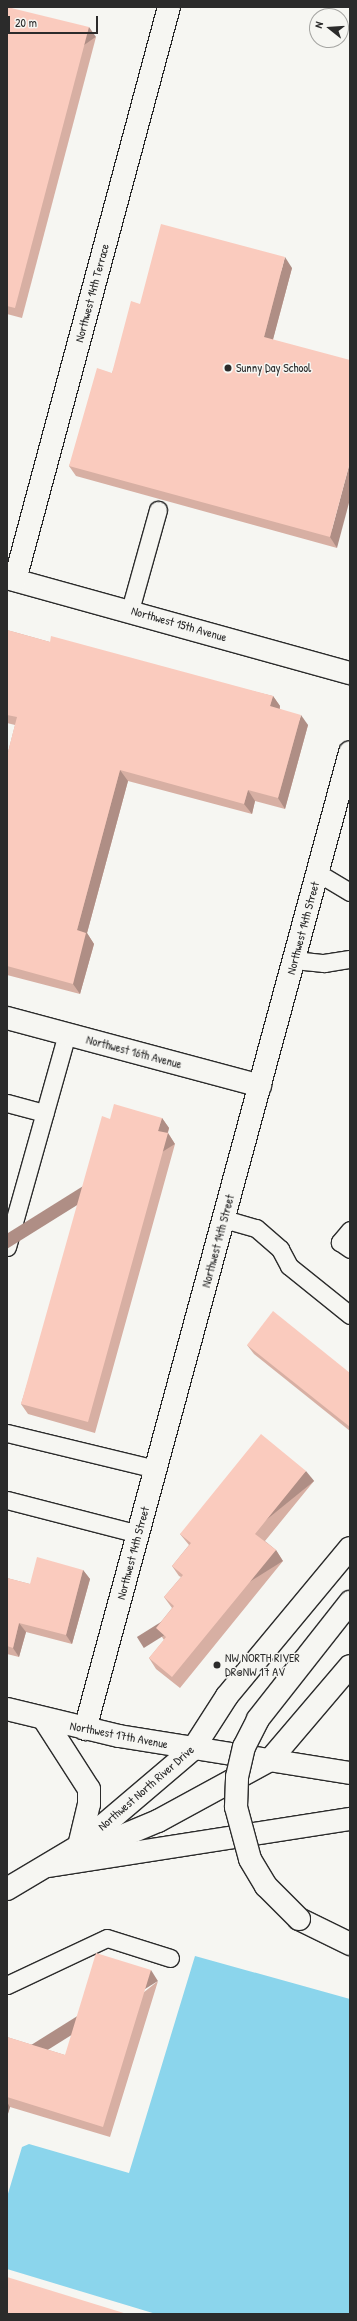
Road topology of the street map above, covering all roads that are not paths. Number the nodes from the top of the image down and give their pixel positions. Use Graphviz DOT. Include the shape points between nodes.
graph roads {
  1 [pos="169,7"];
  2 [pos="158,510"];
  3 [pos="11,579"];
  4 [pos="130,610"];
  5 [pos="350,673"];
  6 [pos="350,752"];
  7 [pos="318,873"];
  8 [pos="350,892"];
  9 [pos="350,959"];
  10 [pos="294,960"];
  11 [pos="7,1018"];
  12 [pos="66,1034"];
  13 [pos="260,1086"];
  14 [pos="7,1103"];
  15 [pos="44,1113"];
  16 [pos="224,1219"];
  17 [pos="350,1230"];
  18 [pos="7,1247"];
  19 [pos="350,1249"];
  20 [pos="350,1315"];
  21 [pos="7,1433"];
  22 [pos="156,1469"];
  23 [pos="7,1500"];
  24 [pos="138,1534"];
  25 [pos="350,1548"];
  26 [pos="350,1602"];
  27 [pos="350,1666"];
  28 [pos="7,1709"];
  29 [pos="44,1719"];
  30 [pos="85,1729"];
  31 [pos="193,1749"];
  32 [pos="270,1760"];
  33 [pos="350,1774"];
  34 [pos="350,1819"];
  35 [pos="79,1846"];
  36 [pos="49,1866"];
  37 [pos="7,1889"];
  38 [pos="350,1944"];
  39 [pos="170,1958"];
  40 [pos="7,1985"];
  1 -- 3 [label="street, Northwest 14th Terrace"];
  2 -- 4 [label="lane"];
  3 -- 4 [label="street, Northwest 15th Avenue"];
  4 -- 5 [label="street, Northwest 15th Avenue"];
  6 -- 7 [label="street, Northwest 14th Street"];
  7 -- 8 [label="lane"];
  7 -- 10 [label="street, Northwest 14th Street"];
  9 -- 10 [label="lane" via="324,963"];
  10 -- 13 [label="street, Northwest 14th Street"];
  11 -- 12 [label="street, Northwest 16th Avenue"];
  12 -- 13 [label="street, Northwest 16th Avenue"];
  12 -- 15 [label="lane"];
  13 -- 16 [label="street, Northwest 14th Street"];
  14 -- 15 [label="lane"];
  15 -- 18 [label="lane"];
  16 -- 20 [label="lane" via="256,1228 280,1249 289,1266"];
  16 -- 22 [label="street, Northwest 14th Street"];
  17 -- 19 [label="lane" via="340,1242"];
  21 -- 22 [label="lane"];
  22 -- 24 [label="street, Northwest 14th Street"];
  23 -- 24 [label="lane"];
  24 -- 30 [label="street, Northwest 14th Street"];
  25 -- 31 [label="street, Northwest North River Drive" via="227,1696"];
  26 -- 38 [label="street, bridge" via="258,1719 244,1746 237,1777 238,1815 250,1859 266,1886 299,1919"];
  27 -- 32 [label="street, Northwest North River Drive"];
  28 -- 29 [label="street, Northwest 17th Avenue"];
  29 -- 30 [label="street, Northwest 17th Avenue"];
  29 -- 35 [label="street" via="89,1789 89,1804"];
  30 -- 31 [label="street, Northwest 17th Avenue"];
  31 -- 32 [label="street, Northwest 17th Avenue"];
  31 -- 35 [label="street, Northwest North River Drive"];
  32 -- 33 [label="street, Northwest 17th Avenue"];
  32 -- 36 [label="street, Northwest North River Drive" via="158,1821"];
  34 -- 36 [label="street"];
  35 -- 36 [label="street, Northwest North River Drive"];
  36 -- 37 [label="street, Northwest North River Drive"];
  39 -- 40 [label="lane" via="107,1938"];
}
